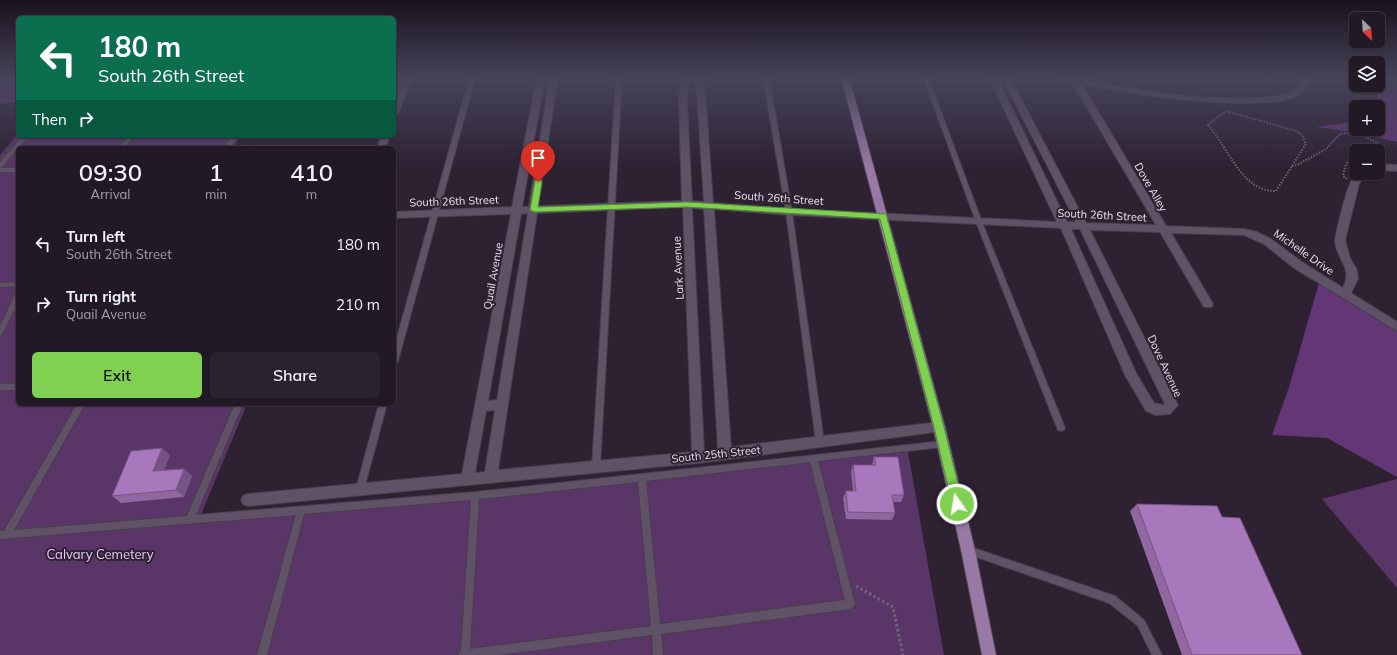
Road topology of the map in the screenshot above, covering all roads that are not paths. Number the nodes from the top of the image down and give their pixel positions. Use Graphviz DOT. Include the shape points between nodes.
graph roads {
  1 [pos="464,108"];
  2 [pos="536,108"];
  3 [pos="550,108"];
  4 [pos="617,108"];
  5 [pos="683,108"];
  6 [pos="702,108"];
  7 [pos="771,108"];
  8 [pos="854,108"];
  9 [pos="936,108"];
  10 [pos="1008,108"];
  11 [pos="1022,108"];
  12 [pos="1091,108"];
  13 [pos="547,127"];
  14 [pos="532,128"];
  15 [pos="24,138"];
  16 [pos="17,146"];
  17 [pos="16,148"];
  18 [pos="0,166"];
  19 [pos="1385,167"];
  20 [pos="1397,168"];
  21 [pos="0,170"];
  22 [pos="16,170"];
  23 [pos="1357,180"];
  24 [pos="687,204"];
  25 [pos="708,206"];
  26 [pos="612,207"];
  27 [pos="517,210"];
  28 [pos="534,210"];
  29 [pos="789,212"];
  30 [pos="436,213"];
  31 [pos="396,215"];
  32 [pos="883,216"];
  33 [pos="979,222"];
  34 [pos="1064,225"];
  35 [pos="1083,226"];
  36 [pos="1162,230"];
  37 [pos="16,284"];
  38 [pos="0,285"];
  39 [pos="1345,295"];
  40 [pos="501,296"];
  41 [pos="520,296"];
  42 [pos="16,299"];
  43 [pos="1208,304"];
  44 [pos="1397,327"];
  45 [pos="0,333"];
  46 [pos="396,354"];
  47 [pos="0,387"];
  48 [pos="16,387"];
  49 [pos="503,405"];
  50 [pos="80,406"];
  51 [pos="237,406"];
  52 [pos="382,406"];
  53 [pos="482,406"];
  54 [pos="939,427"];
  55 [pos="1061,428"];
  56 [pos="820,442"];
  57 [pos="943,444"];
  58 [pos="725,454"];
  59 [pos="698,457"];
  60 [pos="813,458"];
  61 [pos="596,466"];
  62 [pos="491,476"];
  63 [pos="468,478"];
  64 [pos="642,478"];
  65 [pos="360,489"];
  66 [pos="475,496"];
  67 [pos="248,500"];
  68 [pos="301,510"];
  69 [pos="190,520"];
  70 [pos="3,535"];
  71 [pos="968,550"];
  72 [pos="655,629"];
  73 [pos="262,655"];
  74 [pos="464,655"];
  75 [pos="658,655"];
  76 [pos="989,655"];
  77 [pos="1157,655"];
  1 -- 30 [label="lane"];
  2 -- 14 [label="street, Quail Avenue"];
  3 -- 13 [label="street"];
  4 -- 26 [label="lane"];
  5 -- 24 [label="street, Lark Avenue"];
  6 -- 25 [label="street"];
  7 -- 29 [label="lane"];
  8 -- 32 [label="main road"];
  9 -- 33 [label="lane"];
  10 -- 34 [label="street, Dove Avenue"];
  11 -- 35 [label="street, Dove Avenue"];
  12 -- 36 [label="street, Dove Alley"];
  13 -- 14 [label="street"];
  13 -- 28 [label="street"];
  14 -- 27 [label="street, Quail Avenue"];
  15 -- 16 [label="lane"];
  17 -- 18 [label="lane"];
  19 -- 20 [label="street"];
  21 -- 22 [label="lane"];
  23 -- 39 [label="street" via="1340,240 1353,279"];
  24 -- 25 [label="street, South 26th Street"];
  24 -- 26 [label="street, South 26th Street"];
  24 -- 59 [label="street, Lark Avenue"];
  25 -- 29 [label="street, South 26th Street"];
  25 -- 58 [label="street"];
  26 -- 28 [label="street, South 26th Street"];
  26 -- 61 [label="lane"];
  27 -- 28 [label="street, South 26th Street"];
  27 -- 30 [label="street, South 26th Street"];
  27 -- 40 [label="street, Quail Avenue"];
  28 -- 41 [label="street"];
  29 -- 32 [label="street, South 26th Street"];
  29 -- 56 [label="lane"];
  30 -- 31 [label="street, South 26th Street"];
  30 -- 46 [label="lane"];
  32 -- 33 [label="street, South 26th Street"];
  32 -- 54 [label="main road"];
  33 -- 34 [label="street, South 26th Street"];
  33 -- 55 [label="lane"];
  34 -- 35 [label="street, South 26th Street"];
  34 -- 35 [label="street, Dove Avenue" via="1137,388 1150,407 1166,410 1172,405"];
  35 -- 36 [label="street, South 26th Street"];
  36 -- 39 [label="street, Michelle Drive" via="1244,232 1258,236"];
  36 -- 43 [label="street, Dove Alley"];
  37 -- 38 [label="lane"];
  39 -- 44 [label="street, Michelle Drive"];
  40 -- 41 [label="street"];
  40 -- 53 [label="street, Quail Avenue"];
  41 -- 49 [label="street"];
  42 -- 45 [label="lane"];
  47 -- 48 [label="lane"];
  49 -- 53 [label="street"];
  49 -- 62 [label="street"];
  50 -- 70 [label="lane"];
  51 -- 69 [label="lane"];
  52 -- 65 [label="lane"];
  53 -- 63 [label="street, Quail Avenue"];
  54 -- 56 [label="street, South 25th Street"];
  54 -- 57 [label="main road"];
  56 -- 58 [label="street, South 25th Street"];
  57 -- 60 [label="lane"];
  57 -- 71 [label="main road"];
  58 -- 59 [label="street, South 25th Street"];
  59 -- 61 [label="street, South 25th Street"];
  60 -- 64 [label="lane"];
  60 -- 72 [label="lane" via="850,604"];
  61 -- 62 [label="street, South 25th Street"];
  62 -- 63 [label="street, South 25th Street"];
  63 -- 65 [label="street, South 25th Street"];
  64 -- 66 [label="lane"];
  64 -- 72 [label="lane"];
  65 -- 67 [label="street, South 25th Street"];
  66 -- 68 [label="lane"];
  66 -- 74 [label="lane"];
  68 -- 69 [label="lane"];
  68 -- 73 [label="lane"];
  69 -- 70 [label="lane"];
  71 -- 76 [label="main road"];
  71 -- 77 [label="lane" via="1112,598 1141,623"];
  72 -- 74 [label="lane"];
  72 -- 75 [label="lane"];
}
